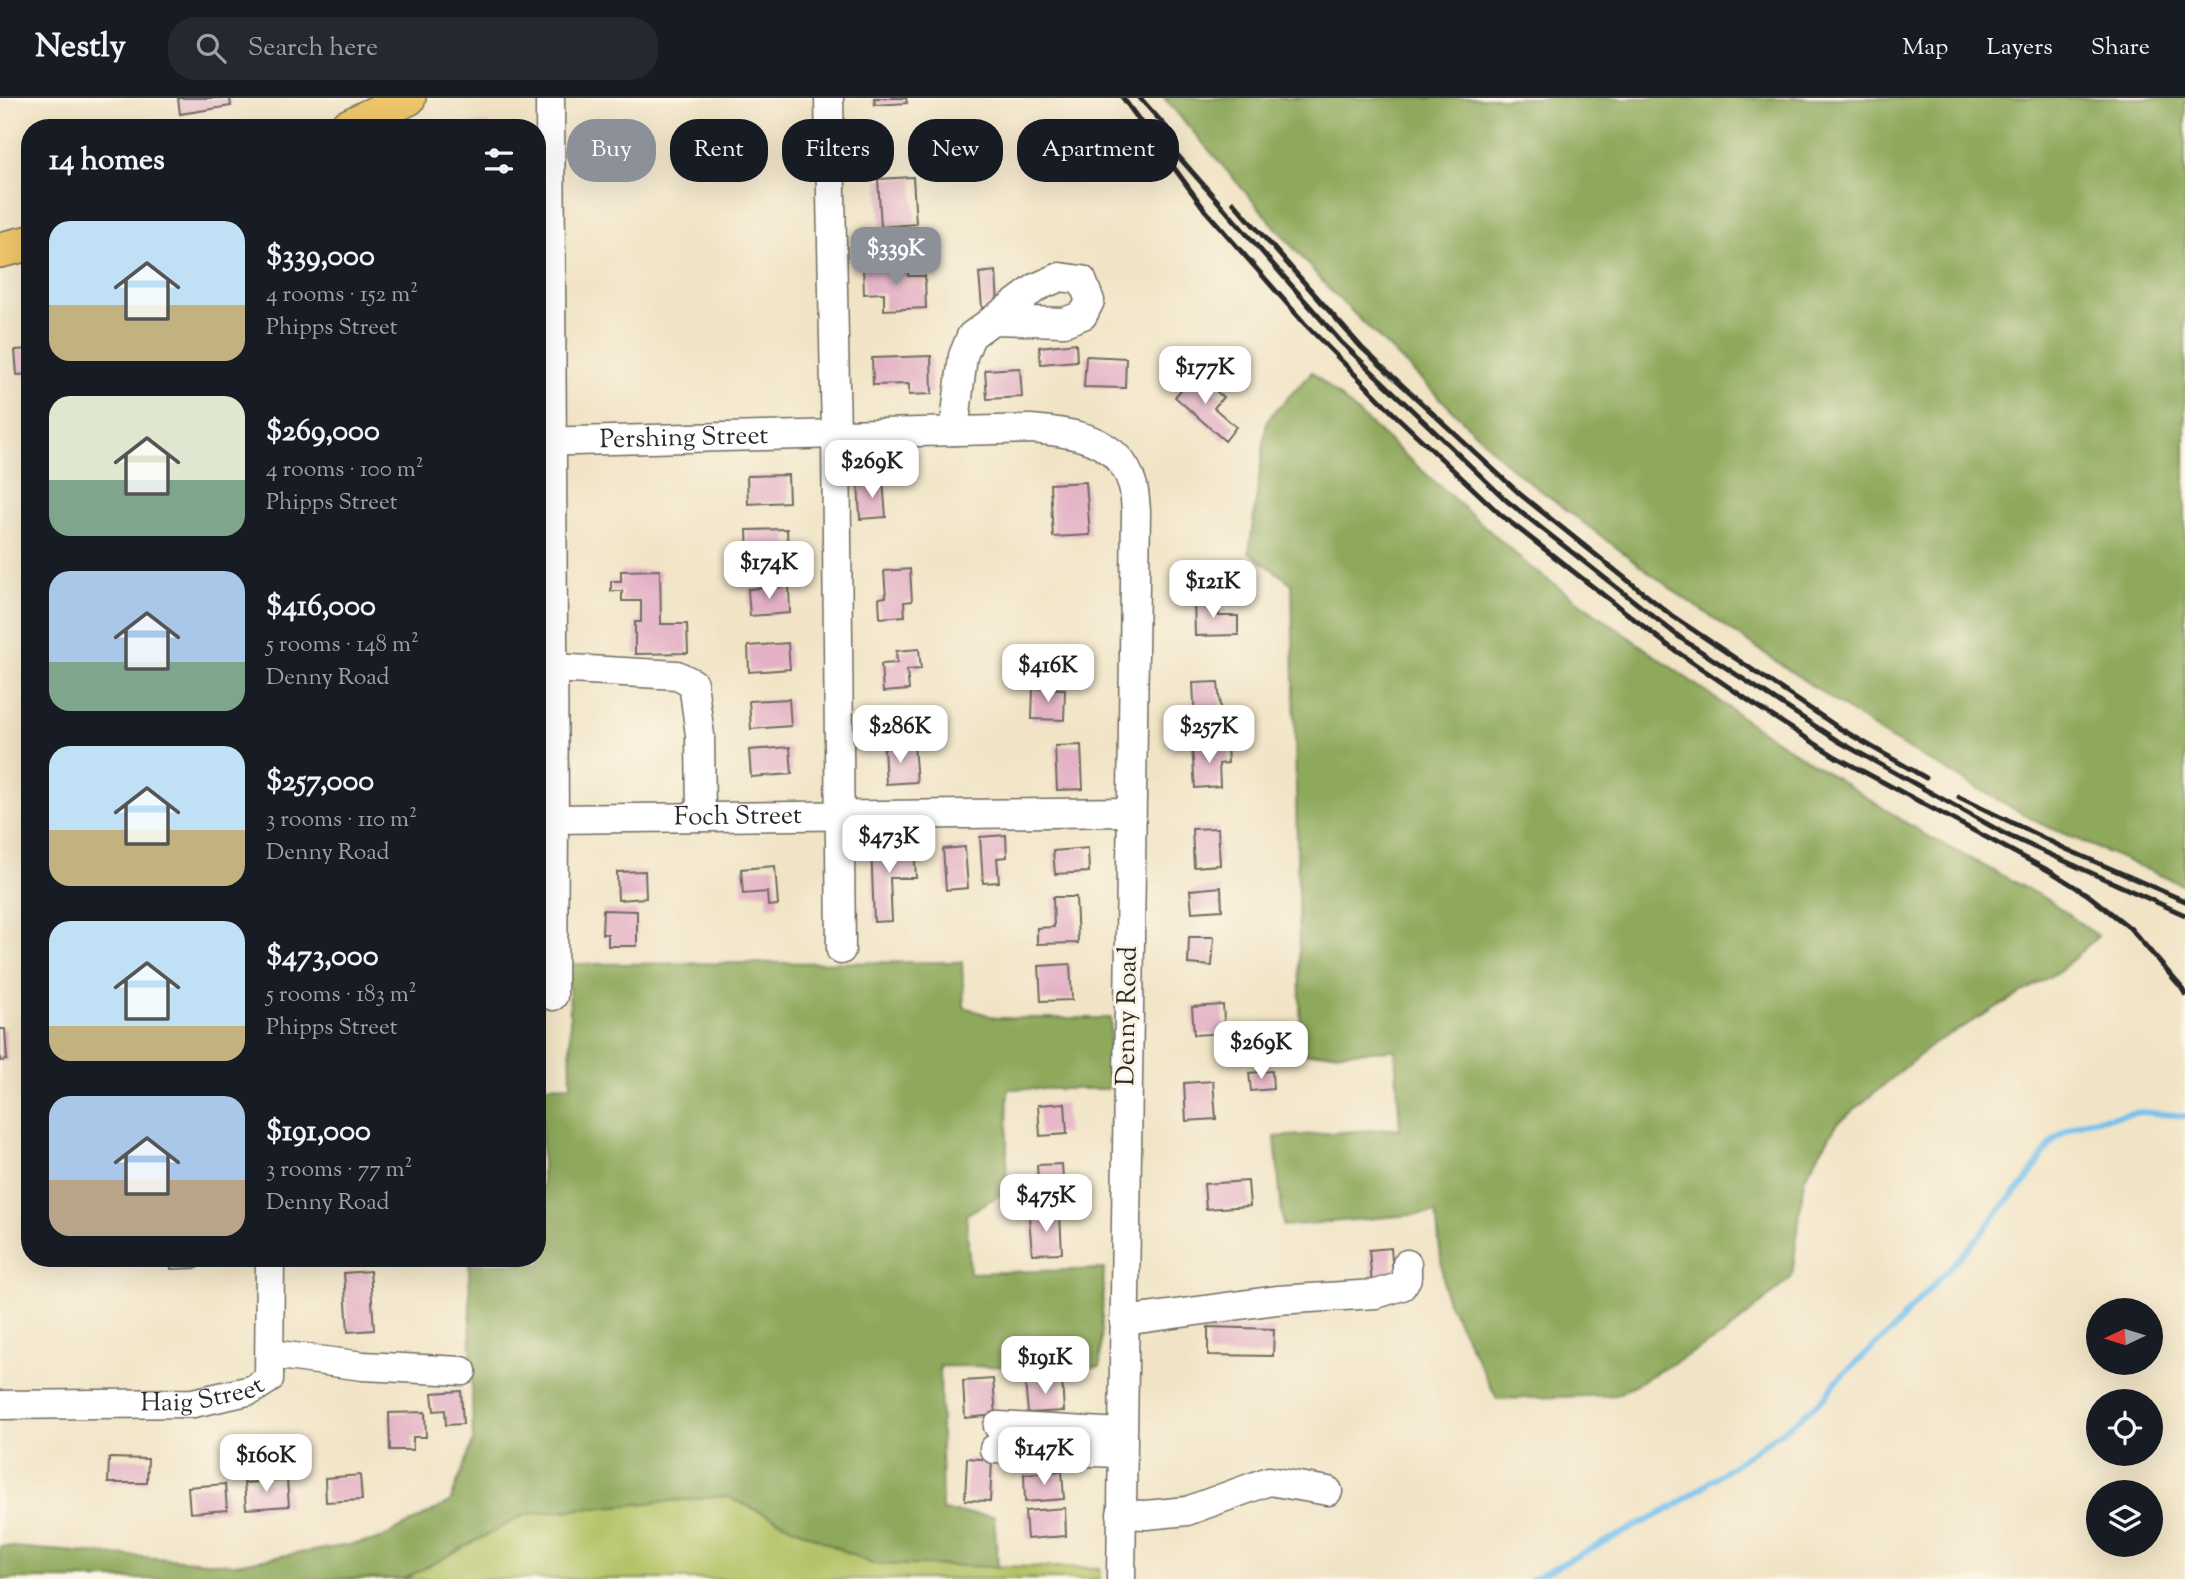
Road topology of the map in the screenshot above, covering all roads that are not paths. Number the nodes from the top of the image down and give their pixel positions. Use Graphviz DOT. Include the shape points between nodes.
graph roads {
  1 [pos="408,98"];
  2 [pos="550,98"];
  3 [pos="829,98"];
  4 [pos="365,119"];
  5 [pos="21,245"];
  6 [pos="0,250"];
  7 [pos="995,320"];
  8 [pos="546,373"];
  9 [pos="954,431"];
  10 [pos="836,435"];
  11 [pos="546,442"];
  12 [pos="1118,456"];
  13 [pos="546,474"];
  14 [pos="552,668"];
  15 [pos="1130,812"];
  16 [pos="840,815"];
  17 [pos="701,817"];
  18 [pos="554,819"];
  19 [pos="841,950"];
  20 [pos="553,996"];
  21 [pos="1407,1264"];
  22 [pos="270,1267"];
  23 [pos="1124,1321"];
  24 [pos="271,1354"];
  25 [pos="462,1371"];
  26 [pos="0,1405"];
  27 [pos="996,1437"];
  28 [pos="1122,1443"];
  29 [pos="1328,1491"];
  30 [pos="1121,1514"];
  31 [pos="1121,1579"];
  1 -- 4 [label="main road"];
  2 -- 8 [label="street"];
  3 -- 10 [label="street"];
  5 -- 6 [label="main road"];
  7 -- 9 [label="street" via="971,336 963,356"];
  9 -- 10 [label="street, Pershing Street"];
  9 -- 12 [label="street, Pershing Street" via="1069,432"];
  10 -- 11 [label="street, Pershing Street"];
  10 -- 16 [label="street"];
  12 -- 15 [label="street, Denny Road" via="1132,483 1136,511"];
  13 -- 14 [label="street"];
  14 -- 17 [label="street" via="677,675 692,683 700,735"];
  14 -- 18 [label="street"];
  15 -- 16 [label="street, Foch Street"];
  15 -- 23 [label="street, Denny Road"];
  16 -- 17 [label="street, Foch Street"];
  16 -- 19 [label="street"];
  17 -- 18 [label="street, Foch Street"];
  18 -- 20 [label="street"];
  21 -- 23 [label="street" via="1402,1286 1376,1294 1277,1300"];
  22 -- 24 [label="street"];
  23 -- 28 [label="street, Denny Road"];
  24 -- 25 [label="street, Haig Street" via="363,1366"];
  24 -- 26 [label="street, Haig Street" via="269,1379 252,1390 193,1403"];
  27 -- 28 [label="street"];
  28 -- 30 [label="street, Denny Road"];
  29 -- 30 [label="street" via="1269,1481 1187,1511"];
  30 -- 31 [label="street, Denny Road"];
}
